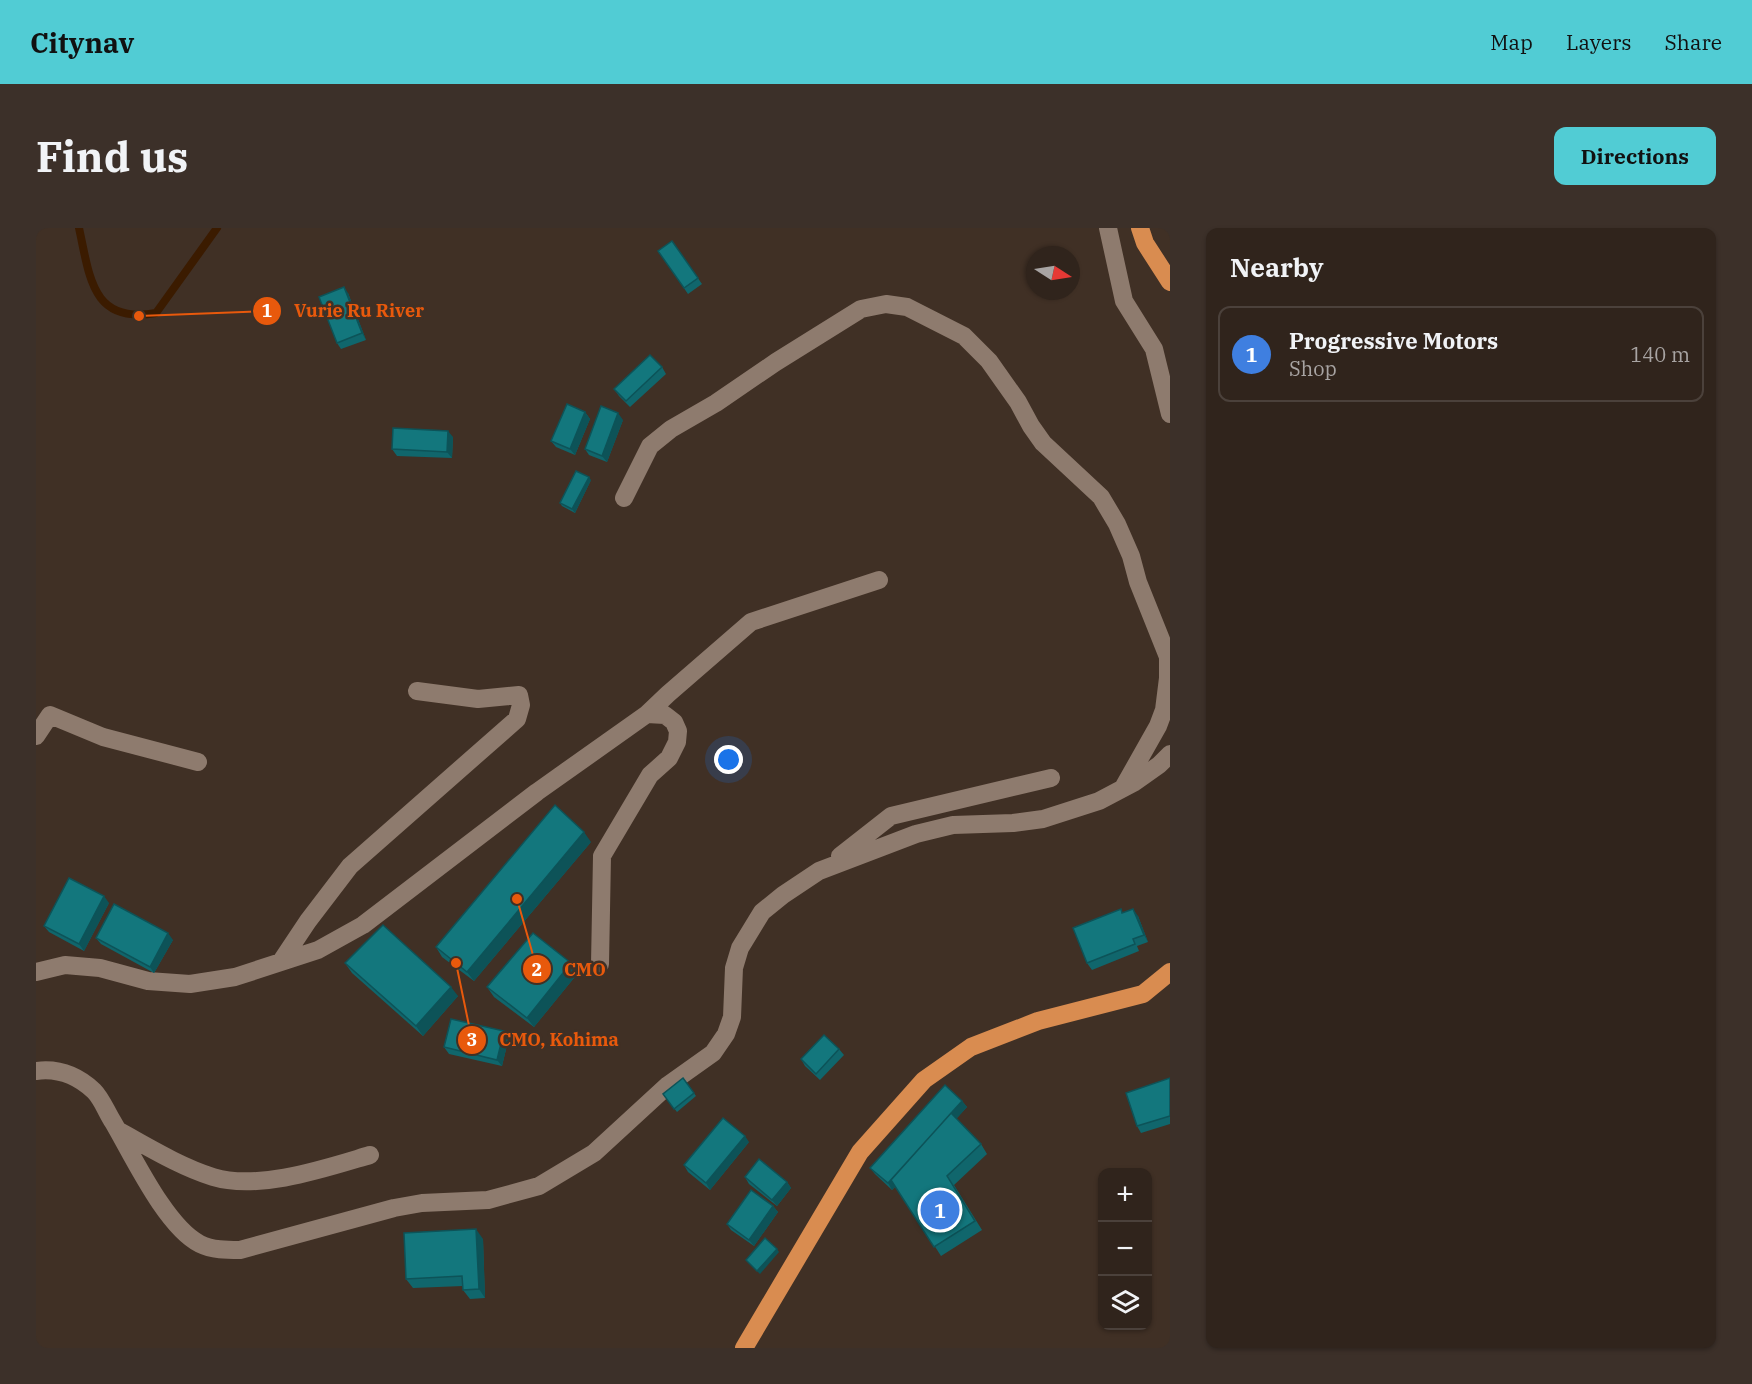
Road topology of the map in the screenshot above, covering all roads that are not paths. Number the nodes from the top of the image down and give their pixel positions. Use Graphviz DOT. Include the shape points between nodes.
graph roads {
  1 [pos="1108,228"];
  2 [pos="1140,228"];
  3 [pos="1170,282"];
  4 [pos="1170,414"];
  5 [pos="624,498"];
  6 [pos="879,580"];
  7 [pos="417,691"];
  8 [pos="647,714"];
  9 [pos="36,736"];
  10 [pos="1170,754"];
  11 [pos="198,762"];
  12 [pos="1052,778"];
  13 [pos="1122,789"];
  14 [pos="819,872"];
  15 [pos="282,960"];
  16 [pos="600,964"];
  17 [pos="36,972"];
  18 [pos="1170,972"];
  19 [pos="36,1071"];
  20 [pos="117,1130"];
  21 [pos="370,1155"];
  22 [pos="744,1348"];
  1 -- 4 [label="street" via="1124,300 1154,349"];
  2 -- 3 [label="highway"];
  5 -- 13 [label="street" via="650,446 671,429 861,309 885,304 907,307 964,336 989,361 1043,442 1101,496 1131,556 1168,657 1164,710"];
  6 -- 8 [label="street" via="751,622"];
  7 -- 15 [label="street" via="478,699 519,695 521,705 517,718 350,866"];
  8 -- 15 [label="street" via="363,925 318,950"];
  8 -- 16 [label="street" via="665,715 674,722 677,742 669,758 650,775 602,856"];
  9 -- 11 [label="street" via="50,716 103,737"];
  10 -- 13 [label="street"];
  12 -- 14 [label="street" via="891,816"];
  13 -- 14 [label="street" via="1100,801 1043,819 953,825 916,834"];
  14 -- 20 [label="street" via="762,912 740,948 732,1017 713,1053 668,1085 594,1152 539,1186 488,1200 394,1208 240,1250 223,1250 200,1244 177,1226"];
  15 -- 17 [label="street" via="235,977 190,984 148,981 100,968 65,965"];
  18 -- 22 [label="highway" via="1143,994 1038,1021 971,1047 924,1080 860,1152"];
  19 -- 20 [label="street" via="62,1071 87,1086 95,1092"];
  20 -- 21 [label="street" via="172,1161 216,1178 250,1181 305,1173"];
}
